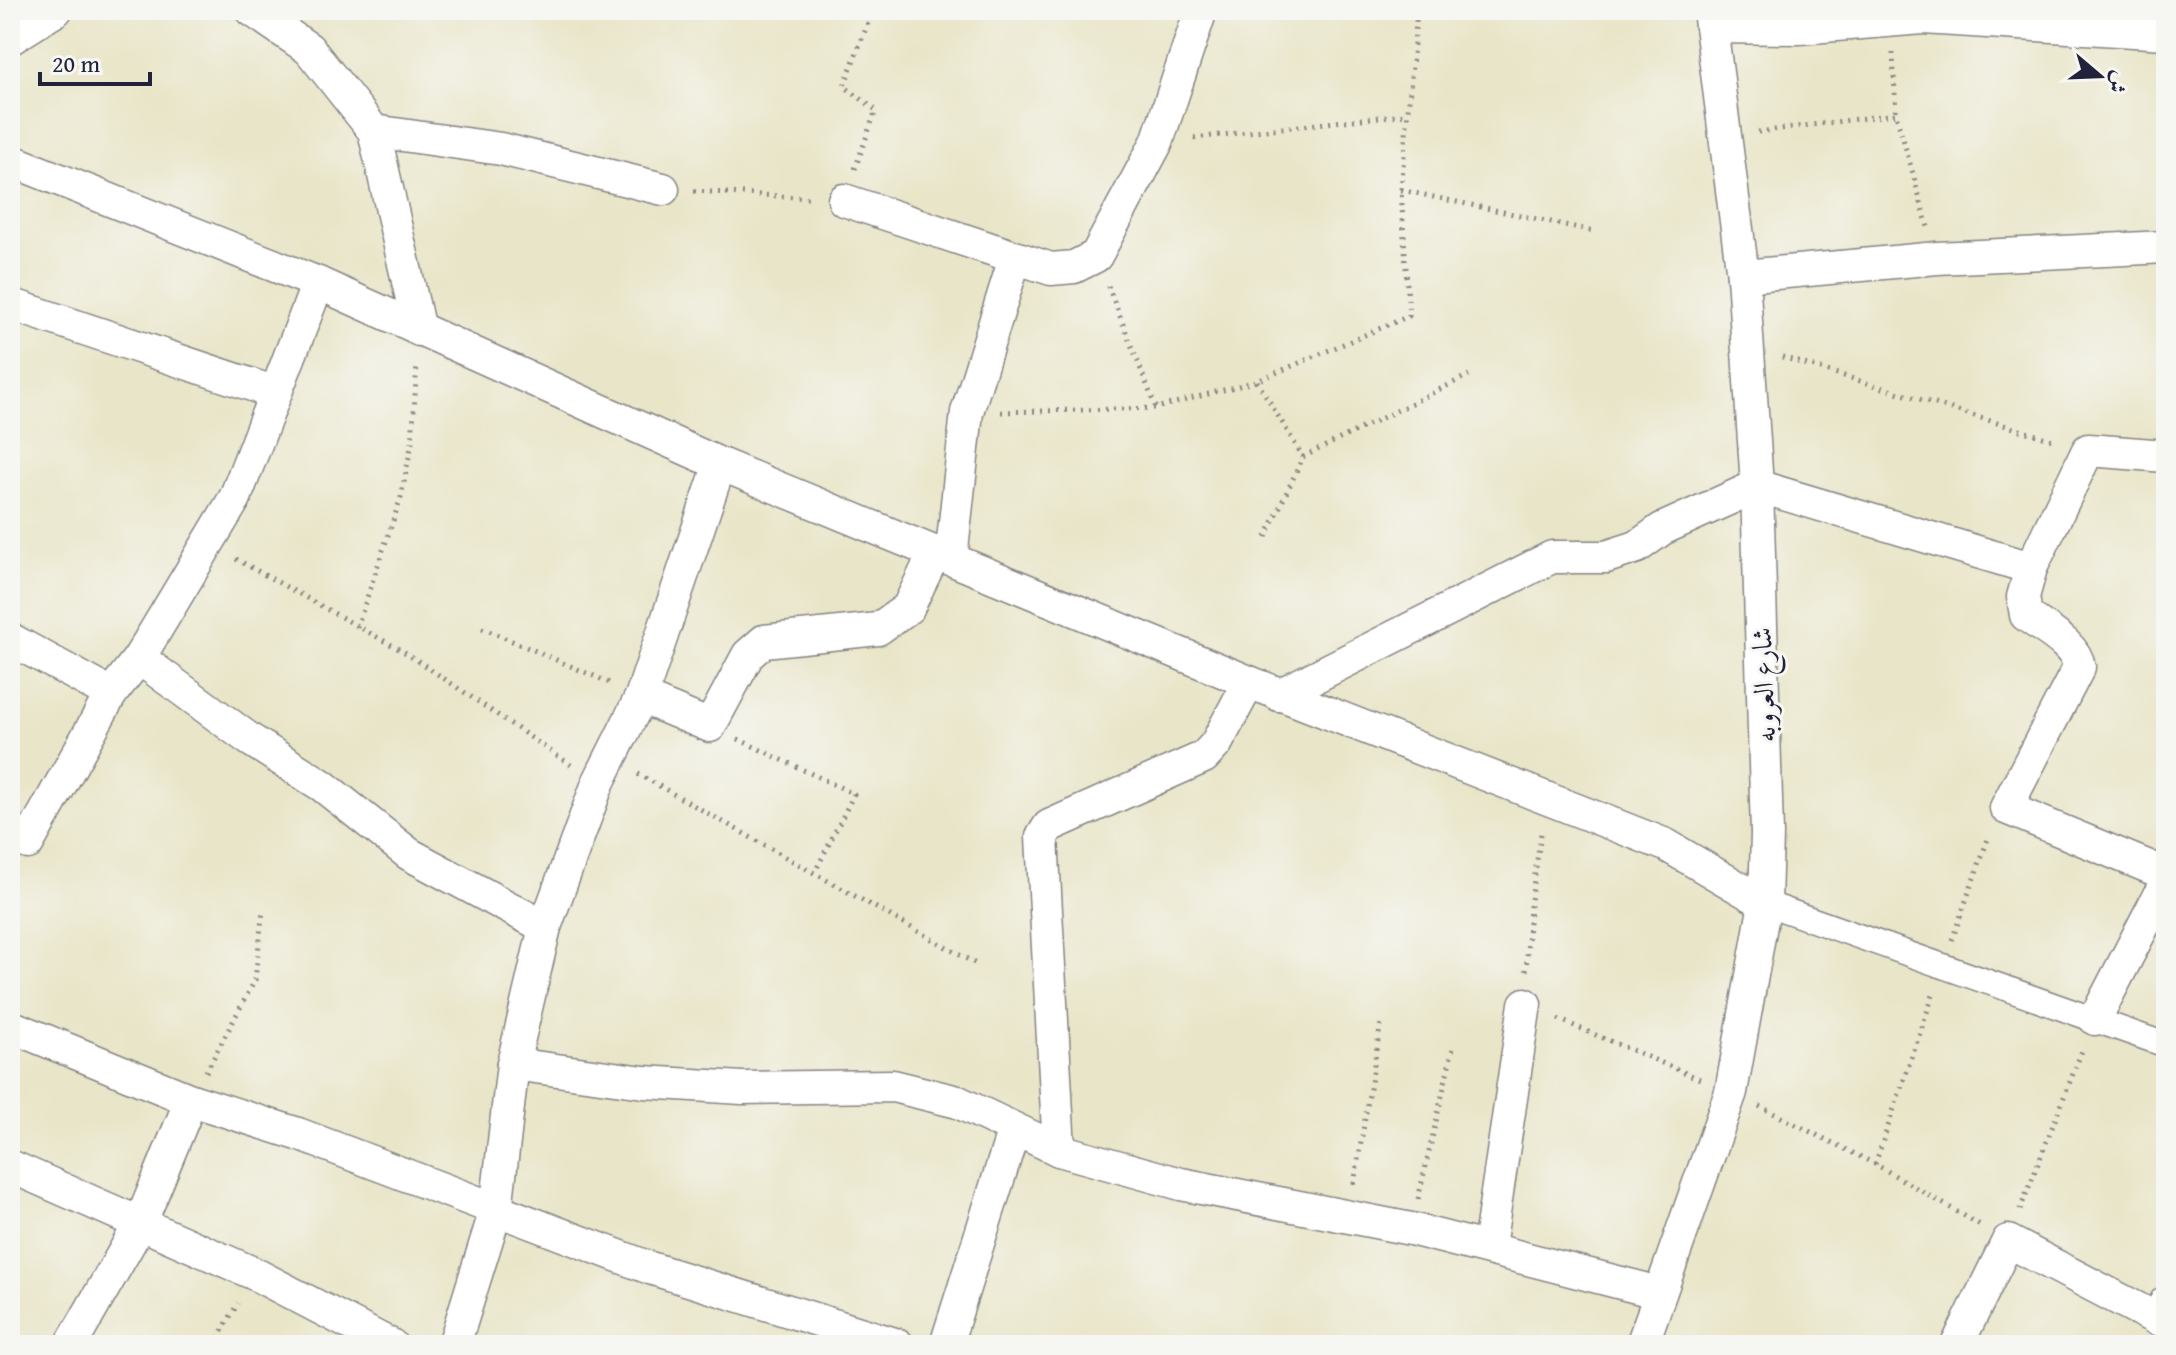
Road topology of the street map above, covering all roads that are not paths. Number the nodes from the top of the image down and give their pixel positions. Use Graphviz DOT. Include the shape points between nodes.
graph roads {
  1 [pos="56,10"];
  2 [pos="252,10"];
  3 [pos="1201,10"];
  4 [pos="1913,16"];
  5 [pos="1710,18"];
  6 [pos="2166,33"];
  7 [pos="10,39"];
  8 [pos="374,131"];
  9 [pos="10,160"];
  10 [pos="663,189"];
  11 [pos="844,200"];
  12 [pos="2166,247"];
  13 [pos="1015,258"];
  14 [pos="1743,276"];
  15 [pos="318,283"];
  16 [pos="10,304"];
  17 [pos="419,330"];
  18 [pos="273,392"];
  19 [pos="2166,456"];
  20 [pos="720,464"];
  21 [pos="1757,486"];
  22 [pos="943,556"];
  23 [pos="2031,568"];
  24 [pos="10,639"];
  25 [pos="139,658"];
  26 [pos="1249,682"];
  27 [pos="111,694"];
  28 [pos="1279,695"];
  29 [pos="641,697"];
  30 [pos="28,843"];
  31 [pos="2166,874"];
  32 [pos="2166,882"];
  33 [pos="1765,903"];
  34 [pos="545,927"];
  35 [pos="1525,1004"];
  36 [pos="2095,1019"];
  37 [pos="10,1026"];
  38 [pos="2166,1045"];
  39 [pos="513,1064"];
  40 [pos="191,1100"];
  41 [pos="1014,1129"];
  42 [pos="1059,1150"];
  43 [pos="10,1166"];
  44 [pos="496,1210"];
  45 [pos="140,1224"];
  46 [pos="1489,1247"];
  47 [pos="1660,1293"];
  48 [pos="2166,1302"];
  49 [pos="71,1345"];
  50 [pos="391,1345"];
  51 [pos="454,1345"];
  52 [pos="898,1345"];
  53 [pos="946,1345"];
  54 [pos="1642,1345"];
  55 [pos="1957,1345"];
  1 -- 7 [label="street"];
  2 -- 8 [label="street" via="309,49"];
  3 -- 13 [label="street" via="1157,142 1096,256 1074,267 1051,269"];
  4 -- 5 [label="street" via="1799,28"];
  4 -- 6 [label="street"];
  5 -- 14 [label="street, شارع العروبه"];
  8 -- 10 [label="street" via="501,149"];
  8 -- 17 [label="street"];
  9 -- 15 [label="street"];
  11 -- 13 [label="street"];
  12 -- 14 [label="street" via="1937,258"];
  13 -- 22 [label="street" via="967,412"];
  14 -- 21 [label="street, شارع العروبه"];
  15 -- 17 [label="street"];
  15 -- 18 [label="street"];
  16 -- 18 [label="street"];
  17 -- 20 [label="street"];
  18 -- 25 [label="street" via="235,498"];
  19 -- 23 [label="street" via="2088,450"];
  20 -- 22 [label="street"];
  20 -- 29 [label="street"];
  21 -- 23 [label="street"];
  21 -- 28 [label="street" via="1662,529 1637,547 1606,557 1552,557"];
  21 -- 33 [label="street, شارع العروبه"];
  22 -- 26 [label="street"];
  22 -- 29 [label="street" via="908,608 878,629 764,641 748,655 710,726"];
  23 -- 31 [label="street" via="2023,597 2026,615 2071,649 2079,667 2006,808"];
  24 -- 27 [label="street"];
  25 -- 27 [label="street"];
  25 -- 34 [label="street" via="323,786 409,854"];
  26 -- 28 [label="street"];
  26 -- 42 [label="street" via="1204,757 1049,826 1042,837"];
  27 -- 30 [label="street"];
  28 -- 33 [label="street" via="1666,845"];
  29 -- 34 [label="street" via="604,770"];
  32 -- 36 [label="street"];
  33 -- 36 [label="street"];
  33 -- 47 [label="street, شارع العروبه" via="1731,1092"];
  34 -- 39 [label="street"];
  35 -- 46 [label="street"];
  36 -- 38 [label="street"];
  37 -- 40 [label="street"];
  39 -- 41 [label="street" via="644,1082 742,1088 893,1086 958,1102"];
  39 -- 44 [label="street"];
  40 -- 44 [label="street" via="298,1134"];
  40 -- 45 [label="street"];
  41 -- 42 [label="street"];
  41 -- 53 [label="street"];
  42 -- 46 [label="street" via="1181,1184"];
  43 -- 45 [label="street"];
  44 -- 51 [label="street"];
  44 -- 52 [label="street" via="650,1268"];
  45 -- 49 [label="street"];
  45 -- 50 [label="street" via="255,1274"];
  46 -- 47 [label="street"];
  47 -- 54 [label="street, شارع العروبه"];
  48 -- 55 [label="street" via="2157,1319 2008,1241"];
}
